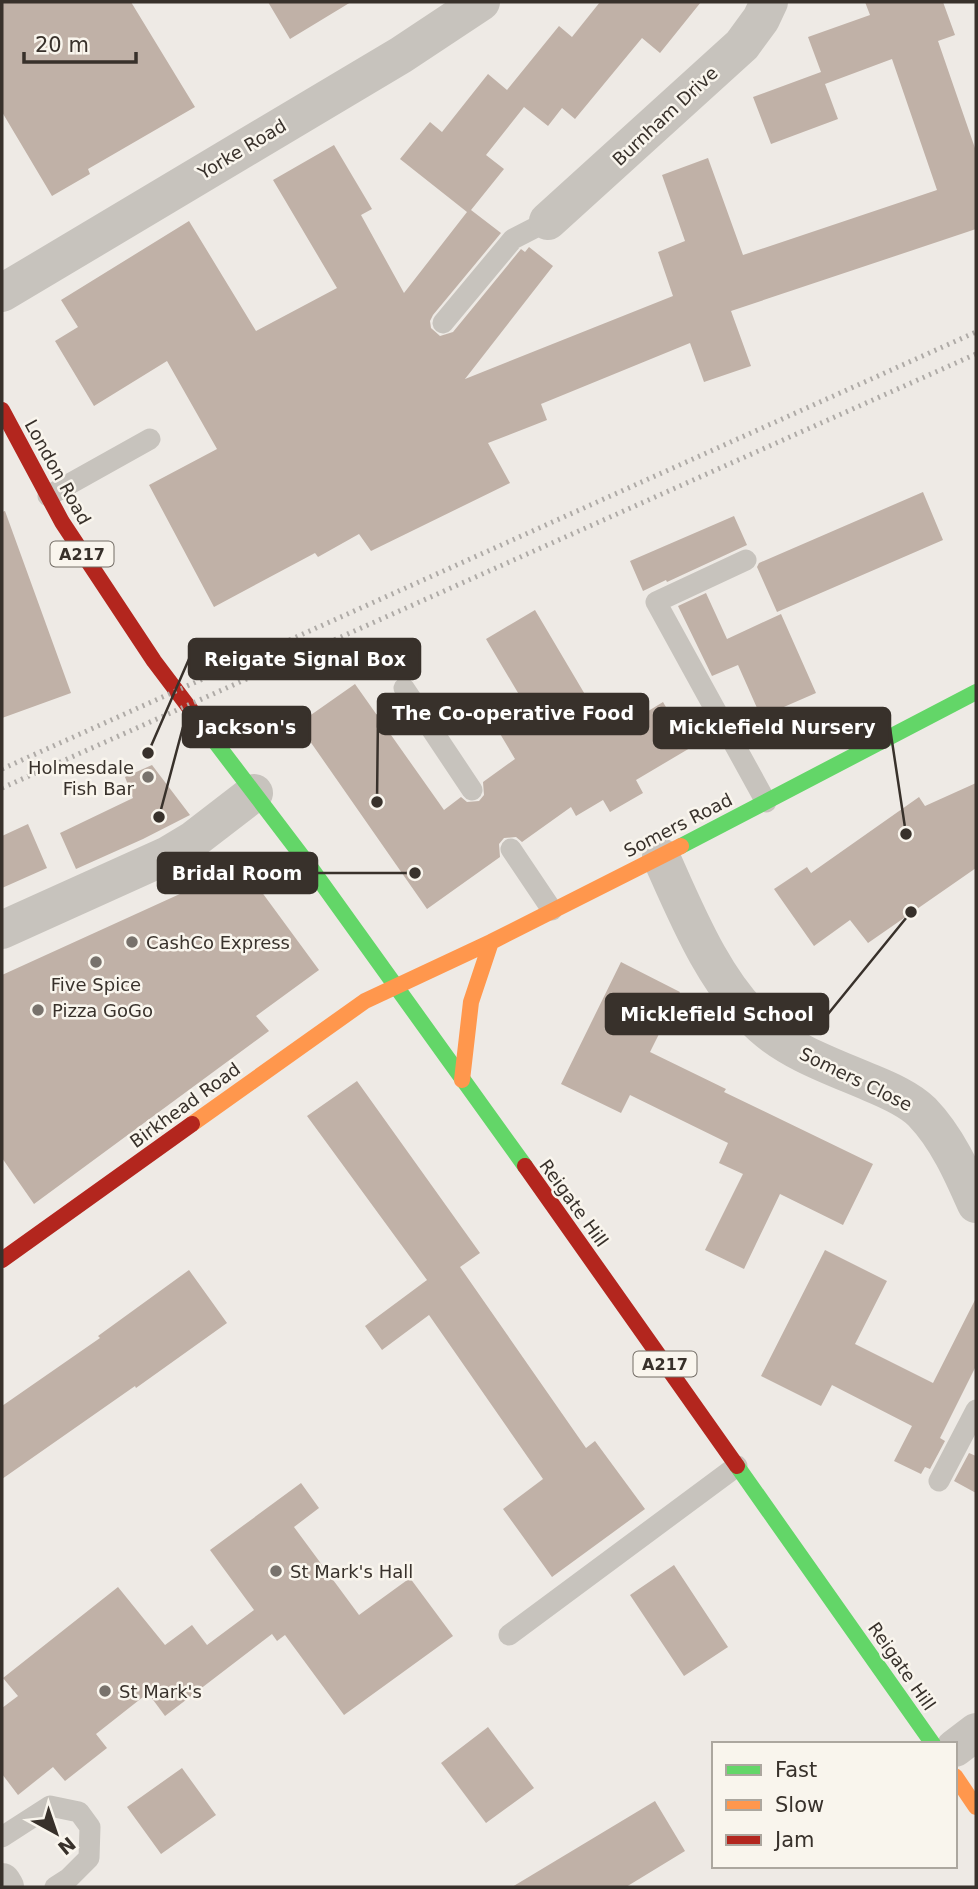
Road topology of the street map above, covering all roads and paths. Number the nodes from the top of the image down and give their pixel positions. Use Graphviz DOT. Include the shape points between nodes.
graph roads {
  1 [pos="481,2"];
  2 [pos="769,2"];
  3 [pos="548,221"];
  4 [pos="2,293"];
  5 [pos="443,323"];
  6 [pos="2,410"];
  7 [pos="150,439"];
  8 [pos="48,496"];
  9 [pos="746,560"];
  10 [pos="404,688"];
  11 [pos="175,691"];
  12 [pos="976,692"];
  13 [pos="472,790"];
  14 [pos="254,793"];
  15 [pos="766,802"];
  16 [pos="511,849"];
  17 [pos="661,857"];
  18 [pos="552,910"];
  19 [pos="2,930"];
  20 [pos="491,942"];
  21 [pos="394,986"];
  22 [pos="462,1080"];
  23 [pos="971,1178"];
  24 [pos="2,1260"];
  25 [pos="976,1410"];
  26 [pos="971,1433"];
  27 [pos="737,1466"];
  28 [pos="939,1481"];
  29 [pos="509,1635"];
  30 [pos="976,1732"];
  31 [pos="932,1742"];
  32 [pos="957,1746"];
  33 [pos="957,1779"];
  34 [pos="976,1807"];
  35 [pos="2,1836"];
  36 [pos="2,1882"];
  37 [pos="5,1887"];
  38 [pos="55,1887"];
  1 -- 4 [label="street, Yorke Road"];
  2 -- 3 [label="street, Burnham Drive" via="743,45"];
  3 -- 5 [label="lane" via="513,239"];
  6 -- 8 [label="main road, London Road / A217"];
  7 -- 8 [label="lane"];
  8 -- 11 [label="main road, London Road / A217"];
  9 -- 15 [label="lane" via="656,603"];
  10 -- 13 [label="lane"];
  11 -- 14 [label="main road, Reigate Hill / A217"];
  12 -- 15 [label="main road, Somers Road"];
  14 -- 19 [label="street" via="168,855"];
  14 -- 21 [label="main road, Reigate Hill / A217"];
  15 -- 17 [label="main road, Somers Road"];
  16 -- 18 [label="lane"];
  17 -- 18 [label="main road, Somers Road"];
  17 -- 23 [label="street, Somers Close" via="693,930 740,1005 787,1045 891,1092 921,1111"];
  18 -- 20 [label="main road, Somers Road"];
  20 -- 21 [label="main road, Somers Road"];
  20 -- 22 [label="main road" via="471,1002"];
  21 -- 22 [label="main road, Reigate Hill / A217"];
  21 -- 24 [label="main road, Birkhead Road" via="365,1001"];
  22 -- 27 [label="main road, Reigate Hill / A217"];
  25 -- 26 [label="lane"];
  26 -- 28 [label="lane"];
  27 -- 29 [label="lane"];
  27 -- 31 [label="main road, Reigate Hill / A217"];
  30 -- 32 [label="street"];
  33 -- 34 [label="main road"];
  35 -- 38 [label="lane" via="50,1806 79,1812 90,1827 89,1858"];
  36 -- 37 [label="street"];
}
